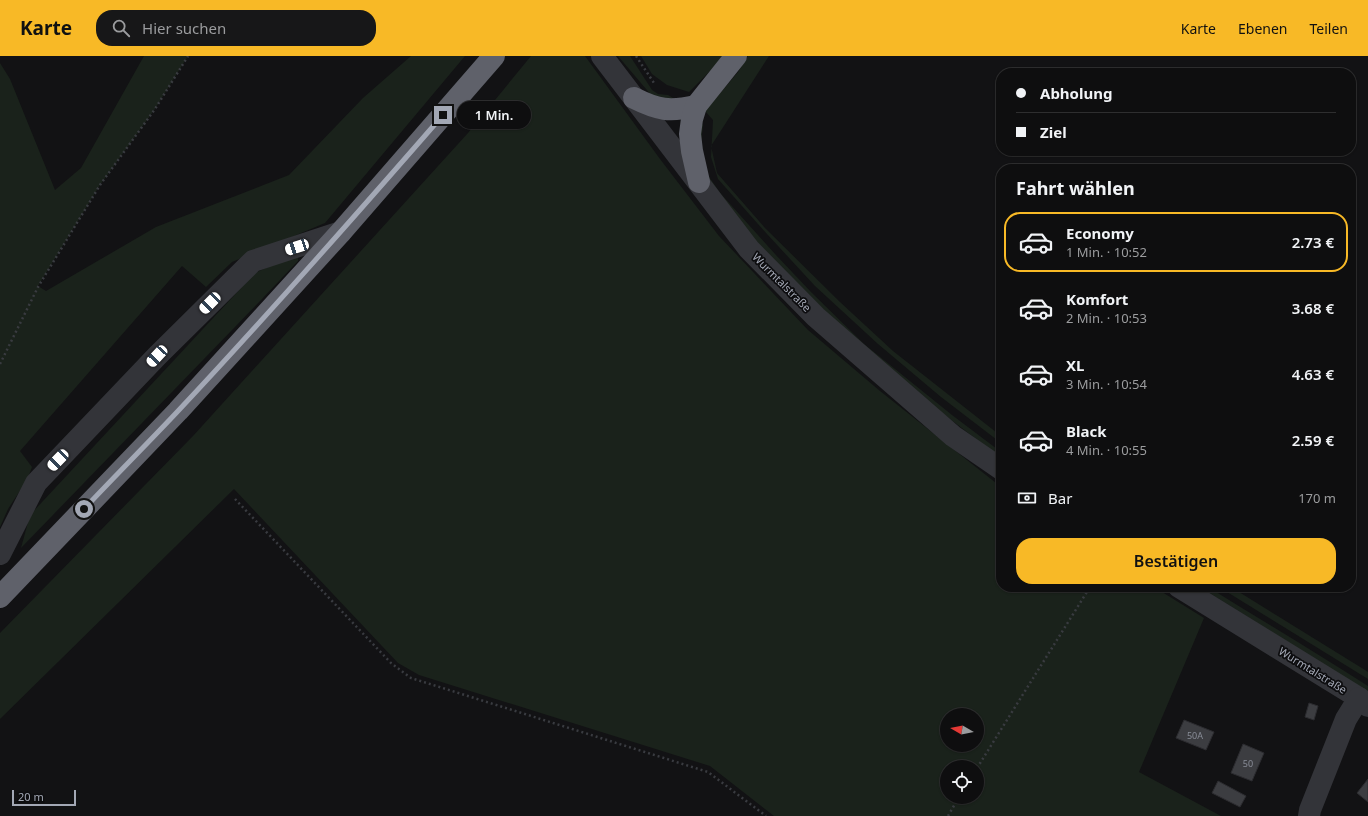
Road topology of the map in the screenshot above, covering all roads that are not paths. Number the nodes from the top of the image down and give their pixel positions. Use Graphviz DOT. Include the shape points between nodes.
graph roads {
  1 [pos="494,56"];
  2 [pos="602,56"];
  3 [pos="736,56"];
  4 [pos="634,98"];
  5 [pos="696,106"];
  6 [pos="699,182"];
  7 [pos="341,232"];
  8 [pos="996,466"];
  9 [pos="0,554"];
  10 [pos="1187,592"];
  11 [pos="0,597"];
  12 [pos="1363,702"];
  13 [pos="1309,816"];
  1 -- 7 [label="highway"];
  2 -- 4 [label="street, Wurmtalstraße"];
  3 -- 5 [label="highway"];
  4 -- 5 [label="highway" via="655,108 674,110"];
  4 -- 6 [label="street, Wurmtalstraße"];
  5 -- 6 [label="highway" via="690,134"];
  6 -- 8 [label="street, Wurmtalstraße" via="749,249 816,316 953,436"];
  7 -- 9 [label="street" via="253,261 157,356 36,483"];
  7 -- 11 [label="highway" via="178,411"];
  10 -- 12 [label="street, Wurmtalstraße"];
  12 -- 13 [label="street, Wurmtalstraße" via="1346,719"];
}
